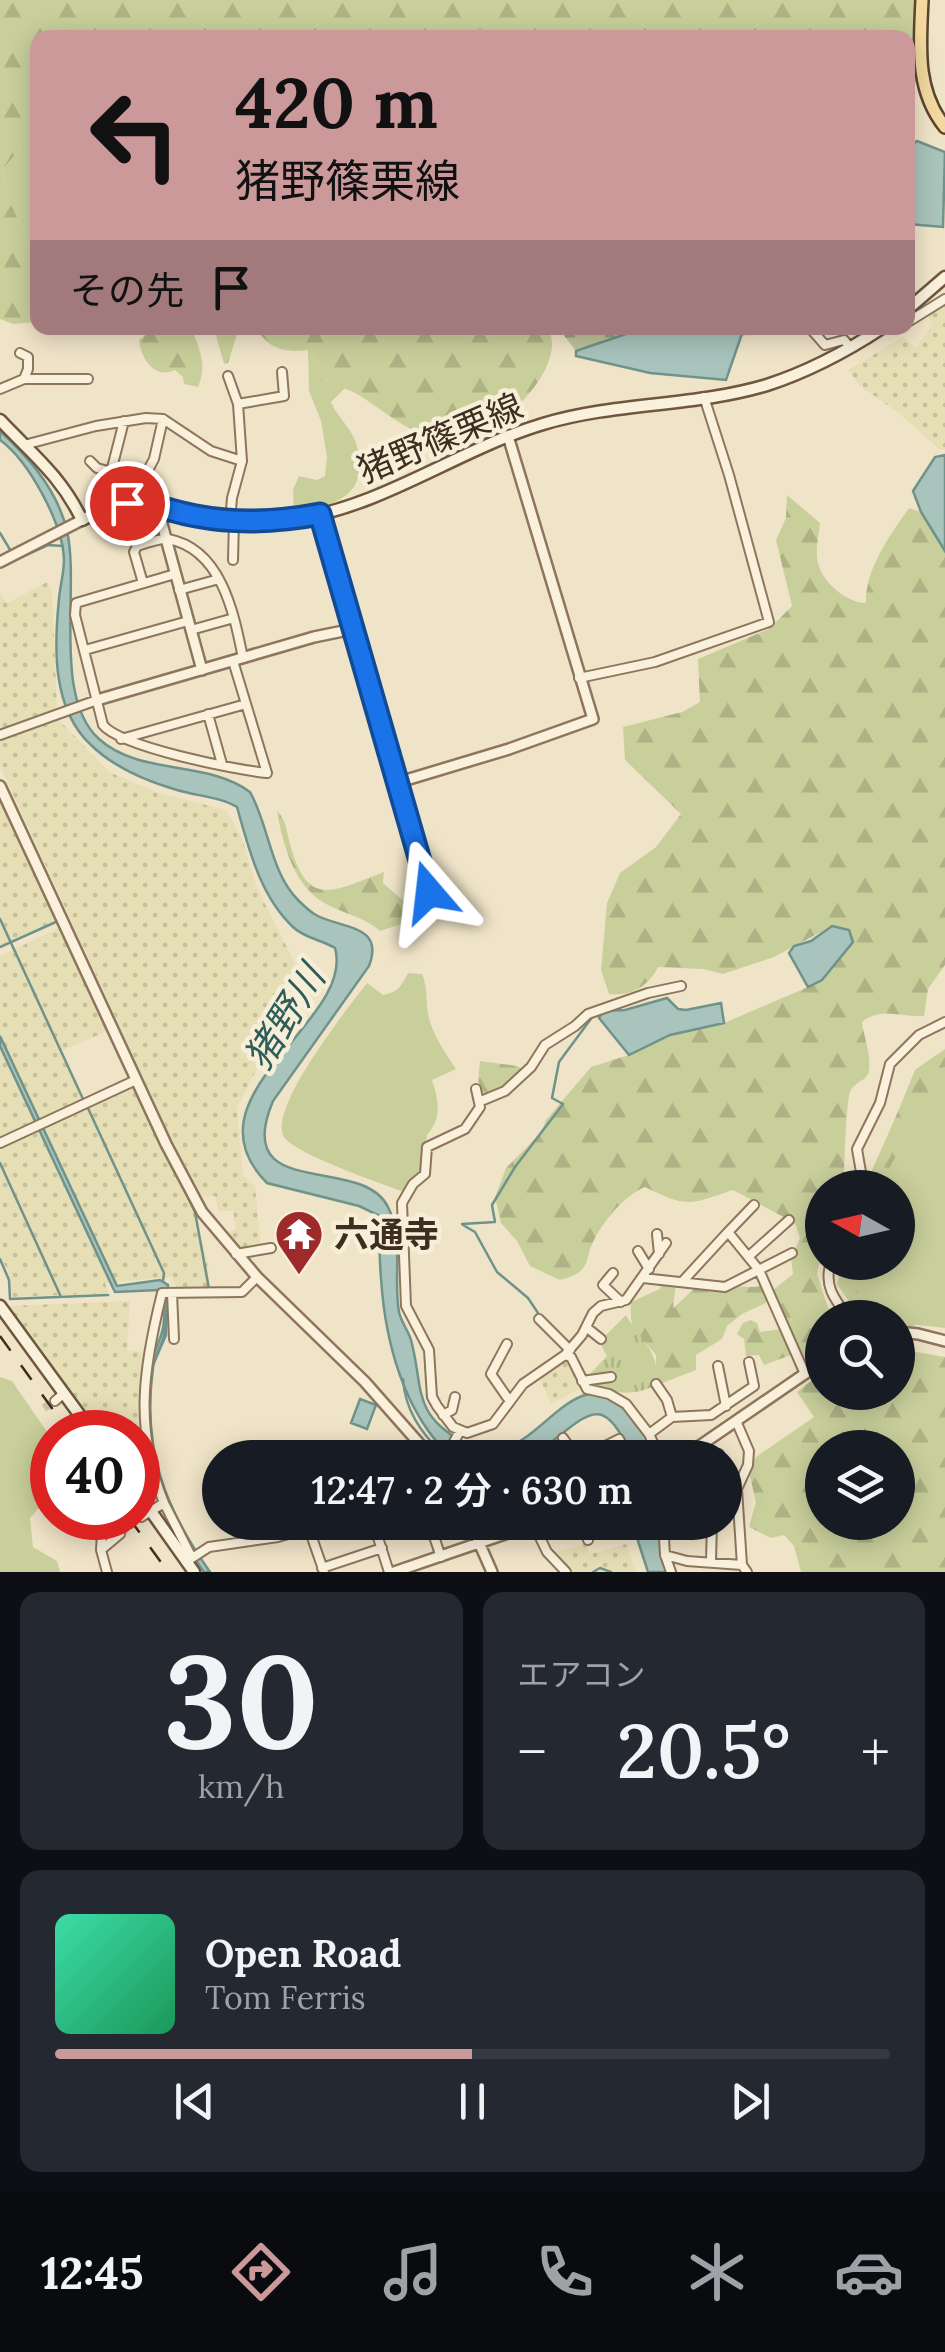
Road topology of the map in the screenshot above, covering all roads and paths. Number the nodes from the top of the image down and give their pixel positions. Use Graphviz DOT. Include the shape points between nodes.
graph roads {
  1 [pos="922,0"];
  2 [pos="945,127"];
  3 [pos="945,276"];
  4 [pos="945,298"];
  5 [pos="915,303"];
  6 [pos="915,317"];
  7 [pos="816,335"];
  8 [pos="870,335"];
  9 [pos="850,347"];
  10 [pos="20,353"];
  11 [pos="282,372"];
  12 [pos="228,376"];
  13 [pos="88,378"];
  14 [pos="24,379"];
  15 [pos="0,389"];
  16 [pos="704,396"];
  17 [pos="238,404"];
  18 [pos="163,419"];
  19 [pos="0,420"];
  20 [pos="124,421"];
  21 [pos="508,436"];
  22 [pos="24,445"];
  23 [pos="90,461"];
  24 [pos="242,461"];
  25 [pos="111,472"];
  26 [pos="142,480"];
  27 [pos="137,503"];
  28 [pos="163,508"];
  29 [pos="320,514"];
  30 [pos="82,520"];
  31 [pos="232,521"];
  32 [pos="165,538"];
  33 [pos="232,560"];
  34 [pos="0,562"];
  35 [pos="175,574"];
  36 [pos="219,579"];
  37 [pos="143,582"];
  38 [pos="180,590"];
  39 [pos="234,618"];
  40 [pos="189,626"];
  41 [pos="353,629"];
  42 [pos="85,650"];
  43 [pos="238,660"];
  44 [pos="202,670"];
  45 [pos="579,678"];
  46 [pos="92,701"];
  47 [pos="246,704"];
  48 [pos="208,714"];
  49 [pos="0,735"];
  50 [pos="122,739"];
  51 [pos="222,764"];
  52 [pos="396,783"];
  53 [pos="0,786"];
  54 [pos="429,892"];
  55 [pos="681,986"];
  56 [pos="945,1022"];
  57 [pos="136,1080"];
  58 [pos="476,1089"];
  59 [pos="481,1102"];
  60 [pos="0,1143"];
  61 [pos="859,1170"];
  62 [pos="754,1205"];
  63 [pos="789,1220"];
  64 [pos="728,1232"];
  65 [pos="657,1234"];
  66 [pos="666,1243"];
  67 [pos="271,1248"];
  68 [pos="638,1251"];
  69 [pos="792,1253"];
  70 [pos="236,1254"];
  71 [pos="659,1256"];
  72 [pos="749,1256"];
  73 [pos="648,1269"];
  74 [pos="759,1270"];
  75 [pos="613,1273"];
  76 [pos="257,1277"];
  77 [pos="643,1278"];
  78 [pos="682,1282"];
  79 [pos="167,1293"];
  80 [pos="620,1302"];
  81 [pos="0,1306"];
  82 [pos="540,1319"];
  83 [pos="586,1327"];
  84 [pos="915,1334"];
  85 [pos="174,1339"];
  86 [pos="601,1339"];
  87 [pos="945,1341"];
  88 [pos="507,1344"];
  89 [pos="568,1352"];
  90 [pos="749,1362"];
  91 [pos="718,1366"];
  92 [pos="805,1374"];
  93 [pos="611,1376"];
  94 [pos="582,1381"];
  95 [pos="656,1384"];
  96 [pos="455,1397"];
  97 [pos="509,1400"];
  98 [pos="726,1406"];
  99 [pos="71,1410"];
  100 [pos="712,1414"];
  101 [pos="443,1415"];
  102 [pos="672,1417"];
  103 [pos="737,1422"];
  104 [pos="722,1433"];
  105 [pos="460,1434"];
  106 [pos="649,1434"];
  107 [pos="416,1440"];
  108 [pos="456,1440"];
  109 [pos="652,1440"];
  110 [pos="712,1440"];
  111 [pos="164,1504"];
  112 [pos="160,1506"];
  113 [pos="160,1526"];
  114 [pos="102,1540"];
  115 [pos="113,1540"];
  116 [pos="257,1540"];
  117 [pos="313,1540"];
  118 [pos="380,1540"];
  119 [pos="435,1540"];
  120 [pos="478,1540"];
  121 [pos="491,1540"];
  122 [pos="544,1540"];
  123 [pos="665,1540"];
  124 [pos="712,1540"];
  125 [pos="480,1544"];
  126 [pos="382,1548"];
  127 [pos="101,1550"];
  128 [pos="666,1556"];
  129 [pos="193,1557"];
  130 [pos="441,1557"];
  131 [pos="711,1561"];
  132 [pos="745,1568"];
  133 [pos="323,1570"];
  134 [pos="107,1572"];
  135 [pos="194,1572"];
  136 [pos="392,1572"];
  137 [pos="492,1572"];
  138 [pos="566,1572"];
  139 [pos="671,1572"];
  1 -- 2 [label="main road" via="921,71"];
  3 -- 5 [label="main road"];
  4 -- 6 [label="street"];
  7 -- 9 [label="street" via="825,345 844,340"];
  8 -- 9 [label="main road, 猪野篠栗線"];
  9 -- 16 [label="main road, 猪野篠栗線" via="766,385"];
  10 -- 14 [label="street" via="29,362"];
  11 -- 17 [label="street" via="284,396"];
  12 -- 17 [label="street"];
  13 -- 14 [label="street"];
  14 -- 15 [label="street"];
  16 -- 21 [label="main road, 猪野篠栗線" via="569,418"];
  16 -- 45 [label="street" via="770,622 655,662"];
  17 -- 24 [label="street"];
  18 -- 20 [label="street"];
  18 -- 24 [label="street" via="211,451"];
  18 -- 26 [label="street"];
  19 -- 22 [label="main road"];
  20 -- 22 [label="street"];
  20 -- 25 [label="street"];
  21 -- 29 [label="main road, 猪野篠栗線"];
  21 -- 45 [label="street"];
  22 -- 30 [label="main road" via="68,491"];
  23 -- 25 [label="street"];
  24 -- 31 [label="street"];
  25 -- 26 [label="street"];
  26 -- 27 [label="street"];
  27 -- 28 [label="main road, 猪野篠栗線"];
  27 -- 30 [label="main road, 猪野篠栗線"];
  28 -- 31 [label="main road, 猪野篠栗線"];
  28 -- 32 [label="street"];
  29 -- 31 [label="main road, 猪野篠栗線"];
  29 -- 41 [label="street"];
  30 -- 34 [label="street"];
  31 -- 33 [label="street"];
  32 -- 35 [label="street"];
  32 -- 36 [label="street" via="192,550"];
  32 -- 37 [label="street" via="134,552"];
  35 -- 37 [label="street"];
  35 -- 38 [label="street"];
  36 -- 38 [label="street"];
  36 -- 39 [label="street"];
  37 -- 42 [label="street" via="76,603"];
  38 -- 40 [label="street"];
  39 -- 40 [label="street"];
  39 -- 43 [label="street"];
  40 -- 42 [label="street"];
  40 -- 44 [label="street"];
  41 -- 43 [label="street"];
  41 -- 52 [label="street"];
  42 -- 46 [label="street"];
  43 -- 44 [label="street"];
  43 -- 47 [label="street"];
  44 -- 46 [label="street"];
  45 -- 52 [label="street" via="592,719"];
  46 -- 49 [label="street"];
  46 -- 50 [label="street" via="104,725"];
  47 -- 48 [label="street"];
  47 -- 51 [label="street" via="267,773"];
  48 -- 50 [label="street"];
  48 -- 51 [label="street"];
  50 -- 51 [label="street"];
  52 -- 54 [label="street"];
  53 -- 57 [label="street"];
  55 -- 59 [label="street" via="588,1014 545,1045 505,1092"];
  56 -- 61 [label="street" via="919,1035 890,1064 857,1150"];
  57 -- 60 [label="street"];
  57 -- 70 [label="street" via="202,1212"];
  58 -- 59 [label="street"];
  59 -- 101 [label="street" via="466,1129 430,1143 426,1174 402,1203 406,1306 429,1350 432,1397"];
  62 -- 64 [label="street"];
  63 -- 72 [label="street"];
  64 -- 72 [label="street"];
  64 -- 78 [label="street"];
  65 -- 71 [label="street"];
  66 -- 71 [label="street"];
  67 -- 70 [label="street"];
  68 -- 73 [label="street"];
  69 -- 74 [label="street"];
  70 -- 76 [label="street"];
  71 -- 73 [label="street"];
  72 -- 74 [label="street"];
  73 -- 77 [label="street"];
  74 -- 78 [label="street" via="725,1287"];
  74 -- 92 [label="street"];
  75 -- 80 [label="street" via="603,1285"];
  76 -- 79 [label="street" via="242,1292"];
  76 -- 107 [label="street"];
  77 -- 78 [label="street"];
  77 -- 80 [label="street"];
  79 -- 85 [label="street"];
  79 -- 111 [label="street" via="144,1379 148,1456"];
  80 -- 83 [label="street" via="601,1306"];
  81 -- 99 [label="main road"];
  82 -- 89 [label="street"];
  83 -- 86 [label="street"];
  83 -- 89 [label="street"];
  84 -- 87 [label="street"];
  88 -- 97 [label="street" via="491,1374"];
  89 -- 94 [label="street"];
  89 -- 97 [label="street"];
  90 -- 98 [label="street" via="754,1386"];
  91 -- 98 [label="street"];
  92 -- 103 [label="street"];
  93 -- 94 [label="street"];
  94 -- 106 [label="street" via="591,1391 620,1399"];
  95 -- 102 [label="street"];
  96 -- 101 [label="street"];
  97 -- 105 [label="street" via="492,1424"];
  98 -- 100 [label="street"];
  100 -- 102 [label="street"];
  100 -- 104 [label="street"];
  101 -- 105 [label="street"];
  102 -- 106 [label="street"];
  103 -- 104 [label="street"];
  103 -- 132 [label="street" via="750,1451 737,1489"];
  104 -- 110 [label="street"];
  105 -- 108 [label="street"];
  106 -- 109 [label="street"];
  111 -- 112 [label="street"];
  111 -- 129 [label="street"];
  113 -- 129 [label="main road"];
  114 -- 127 [label="street"];
  115 -- 127 [label="street"];
  116 -- 129 [label="street" via="209,1547"];
  117 -- 133 [label="street"];
  118 -- 126 [label="street"];
  119 -- 130 [label="street"];
  120 -- 125 [label="street"];
  121 -- 125 [label="street"];
  122 -- 138 [label="street"];
  123 -- 128 [label="street"];
  124 -- 131 [label="street"];
  125 -- 130 [label="street"];
  125 -- 137 [label="street"];
  126 -- 133 [label="street"];
  126 -- 136 [label="street"];
  127 -- 134 [label="street"];
  128 -- 131 [label="street"];
  128 -- 139 [label="street"];
  129 -- 135 [label="main road"];
  130 -- 136 [label="street"];
  131 -- 132 [label="street"];
}
